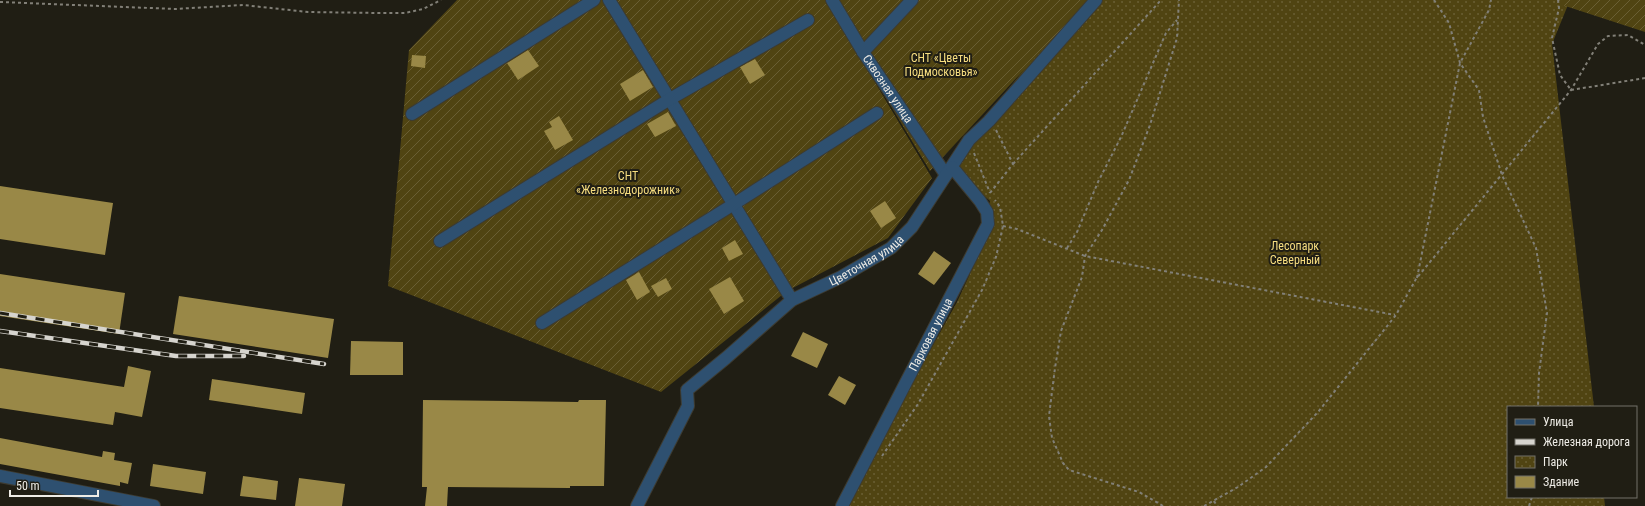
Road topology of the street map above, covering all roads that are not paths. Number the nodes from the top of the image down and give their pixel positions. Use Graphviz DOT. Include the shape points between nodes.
graph roads {
  1 [pos="594,0"];
  2 [pos="609,0"];
  3 [pos="832,0"];
  4 [pos="912,0"];
  5 [pos="1096,0"];
  6 [pos="808,20"];
  7 [pos="863,52"];
  8 [pos="670,99"];
  9 [pos="877,113"];
  10 [pos="412,114"];
  11 [pos="949,171"];
  12 [pos="734,204"];
  13 [pos="440,241"];
  14 [pos="792,300"];
  15 [pos="542,323"];
  16 [pos="0,476"];
  17 [pos="154,506"];
  18 [pos="637,506"];
  19 [pos="842,506"];
  1 -- 10 [label="street"];
  2 -- 8 [label="street"];
  3 -- 7 [label="street, Сквозная улица"];
  4 -- 7 [label="street"];
  5 -- 11 [label="street, Цветочная улица" via="970,140"];
  6 -- 8 [label="street"];
  7 -- 11 [label="street, Сквозная улица"];
  8 -- 12 [label="street"];
  8 -- 13 [label="street"];
  9 -- 12 [label="street"];
  11 -- 14 [label="street, Цветочная улица" via="912,227 891,248 841,277"];
  11 -- 19 [label="street, Парковая улица" via="980,201 987,212 988,224"];
  12 -- 14 [label="street"];
  12 -- 15 [label="street"];
  14 -- 18 [label="street, Цветочная улица" via="687,390 688,406"];
  16 -- 17 [label="street"];
}
